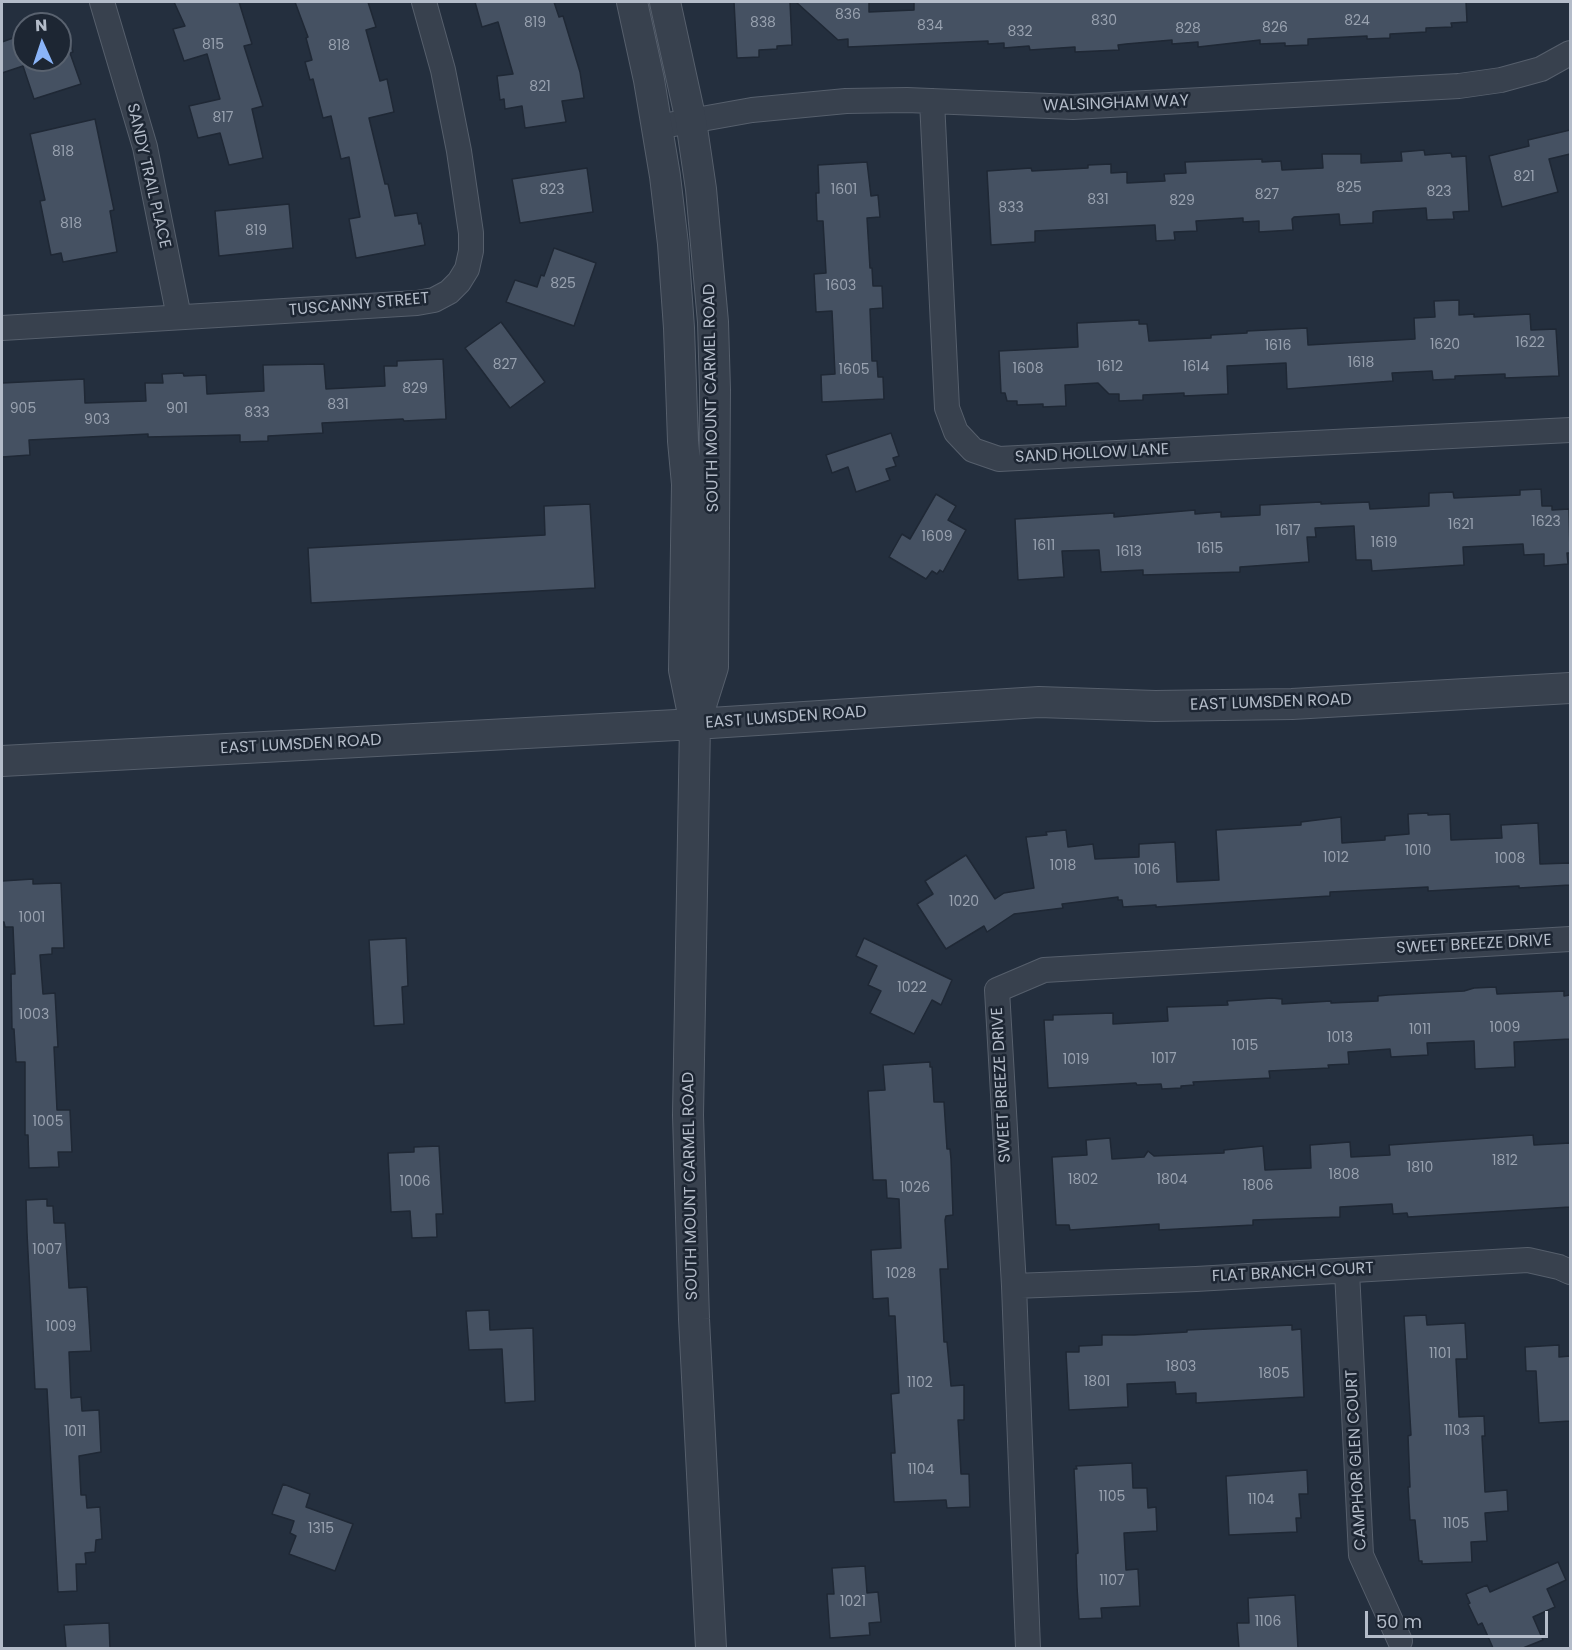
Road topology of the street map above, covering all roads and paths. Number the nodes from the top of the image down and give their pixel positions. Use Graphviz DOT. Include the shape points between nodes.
graph roads {
  1 [pos="102,2"];
  2 [pos="424,2"];
  3 [pos="632,2"];
  4 [pos="665,2"];
  5 [pos="1570,53"];
  6 [pos="932,101"];
  7 [pos="691,121"];
  8 [pos="657,127"];
  9 [pos="179,317"];
  10 [pos="2,328"];
  11 [pos="1570,430"];
  12 [pos="1570,688"];
  13 [pos="695,724"];
  14 [pos="2,761"];
  15 [pos="1570,939"];
  16 [pos="1347,1270"];
  17 [pos="1570,1272"];
  18 [pos="1014,1286"];
  19 [pos="1400,1641"];
  20 [pos="711,1648"];
  21 [pos="1028,1648"];
  1 -- 9 [label="street, SANDY TRAIL PLACE" via="145,147"];
  2 -- 9 [label="street, TUSCANNY STREET" via="443,70 471,233 467,269 459,282 434,300 417,303"];
  3 -- 8 [label="street, SOUTH MOUNT CARMEL ROAD"];
  4 -- 7 [label="street, SOUTH MOUNT CARMEL ROAD"];
  5 -- 6 [label="street, WALSINGHAM WAY" via="1541,69 1459,86 1122,105 1026,106"];
  6 -- 7 [label="street, WALSINGHAM WAY" via="813,103"];
  6 -- 11 [label="street, SAND HOLLOW LANE" via="947,408 956,432 973,450 999,459"];
  7 -- 8 [label="street, WALSINGHAM WAY"];
  7 -- 13 [label="street, SOUTH MOUNT CARMEL ROAD" via="708,256 715,390 713,667"];
  8 -- 13 [label="street, SOUTH MOUNT CARMEL ROAD" via="673,244 679,328 687,484 684,670"];
  9 -- 10 [label="street, TUSCANNY STREET"];
  12 -- 13 [label="street, EAST LUMSDEN ROAD" via="1292,704 1155,706 1038,702"];
  13 -- 14 [label="street, EAST LUMSDEN ROAD"];
  13 -- 20 [label="street, SOUTH MOUNT CARMEL ROAD" via="688,1115 693,1311"];
  15 -- 18 [label="street, SWEET BREEZE DRIVE" via="1044,970 997,990"];
  16 -- 17 [label="street, FLAT BRANCH COURT" via="1528,1260"];
  16 -- 18 [label="street, FLAT BRANCH COURT"];
  16 -- 19 [label="street, CAMPHOR GLEN COURT" via="1361,1555"];
  18 -- 21 [label="street, SWEET BREEZE DRIVE"];
}
